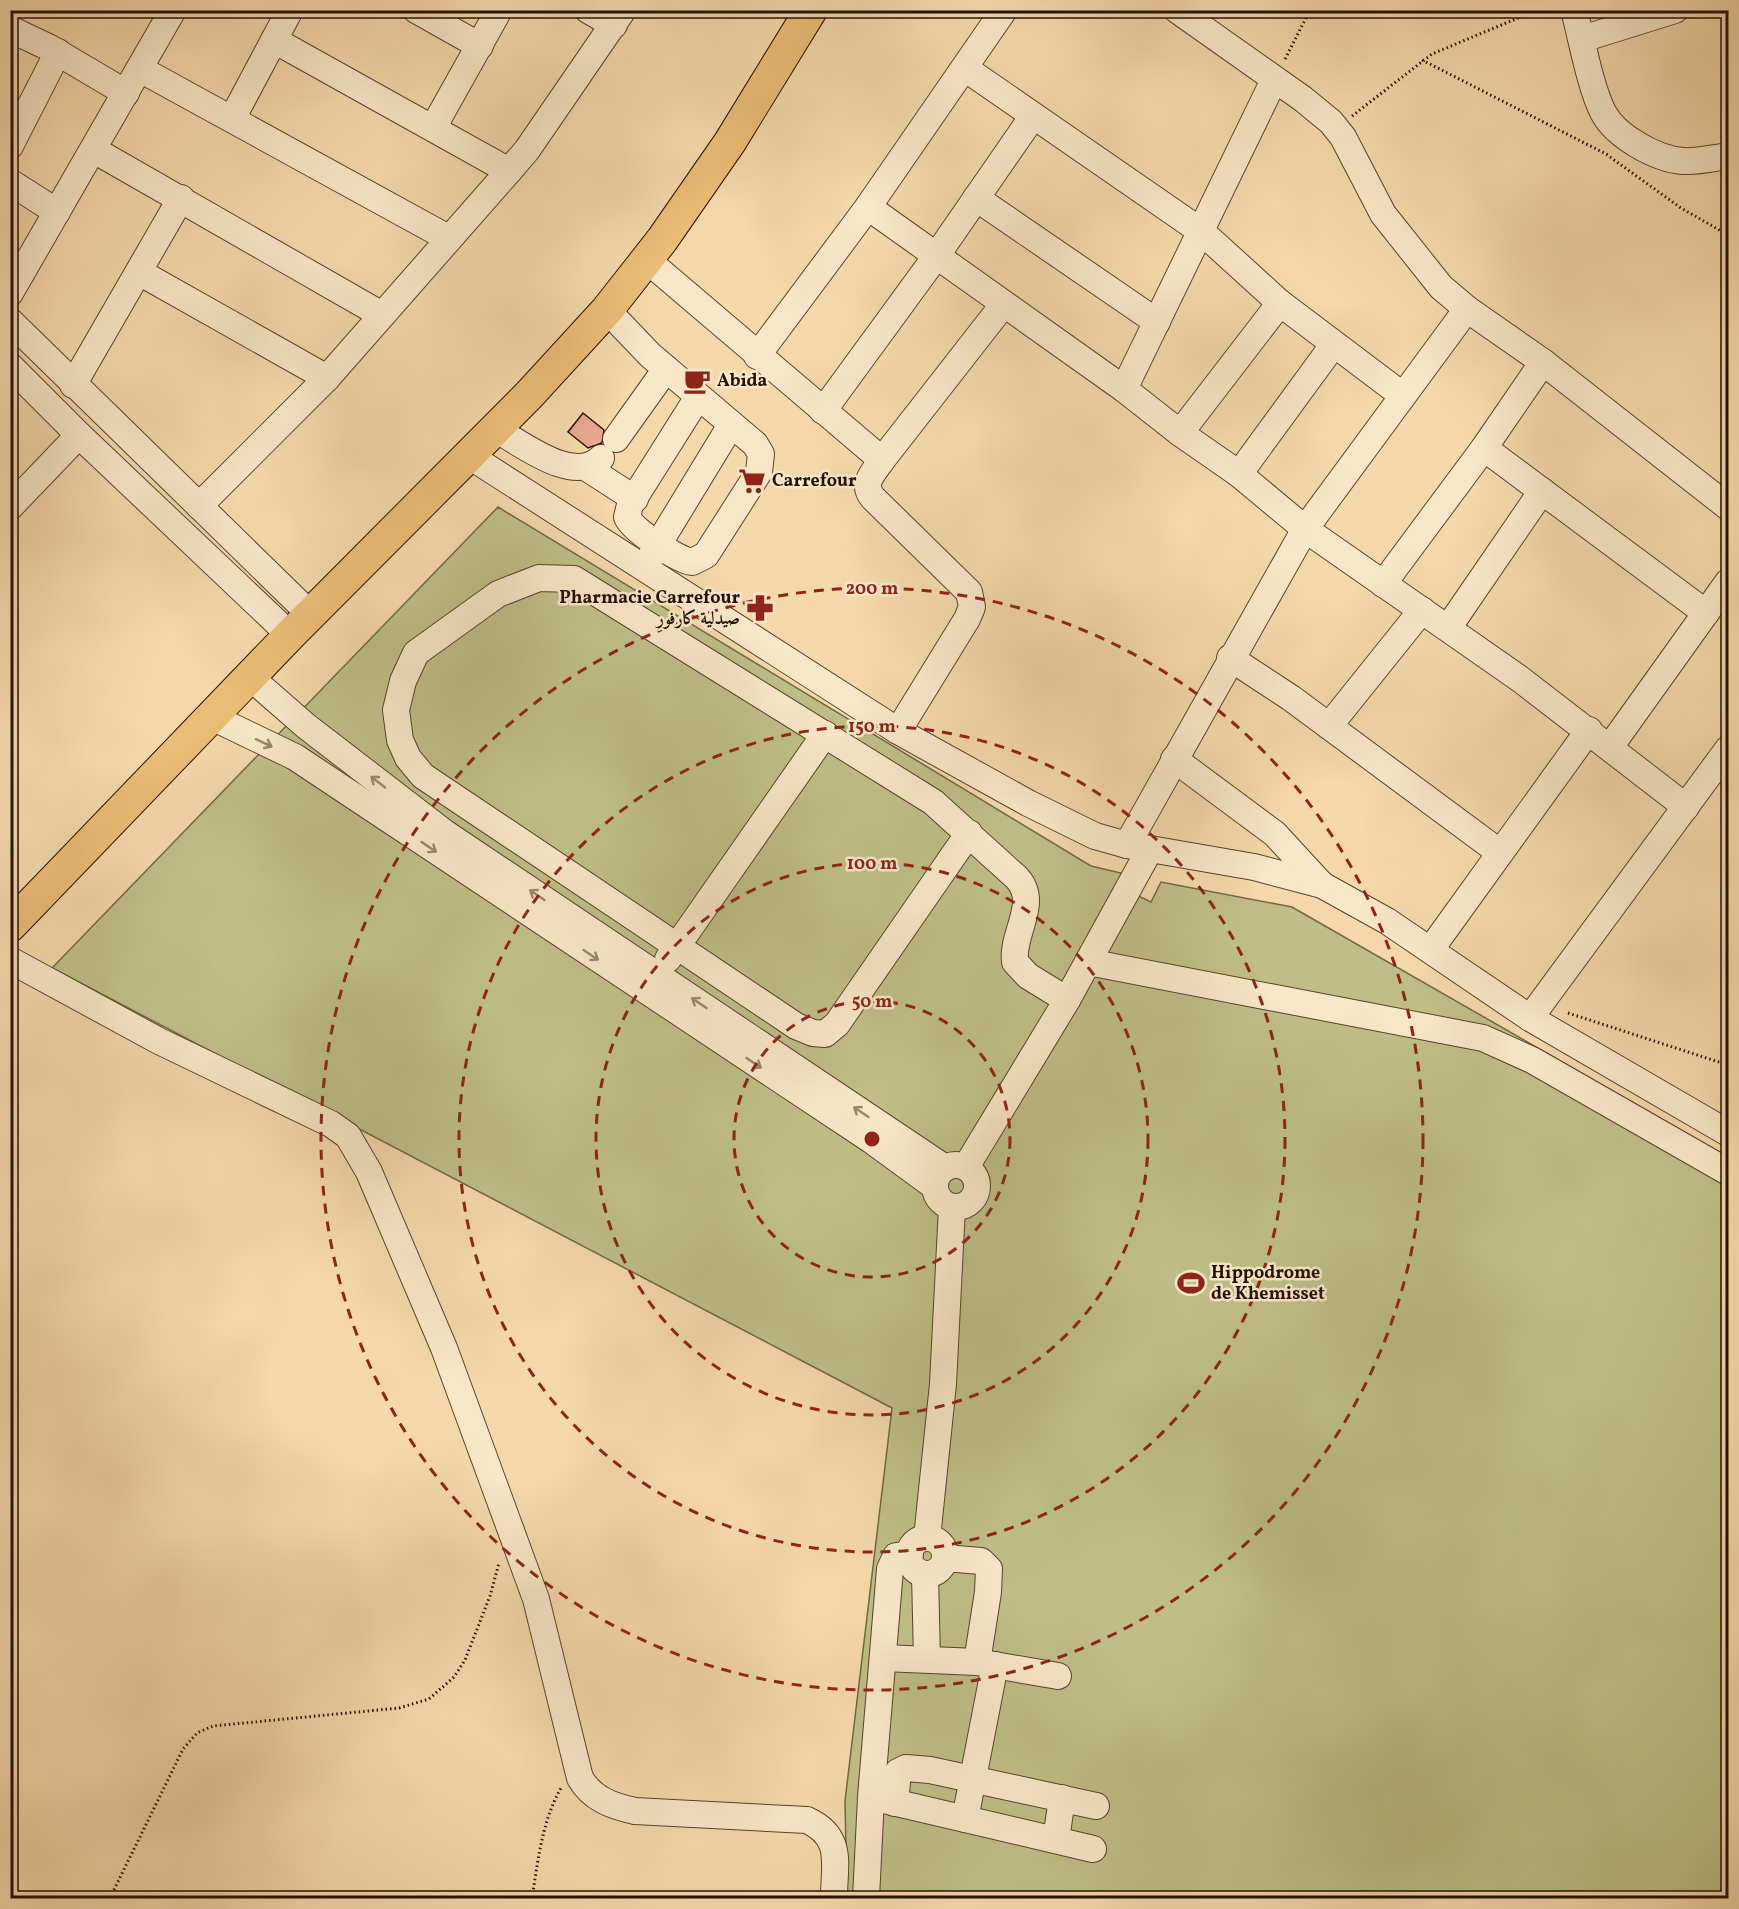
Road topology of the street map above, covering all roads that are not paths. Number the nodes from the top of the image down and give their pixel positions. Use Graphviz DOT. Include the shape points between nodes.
graph roads {
  1 [pos="173,10"];
  2 [pos="290,10"];
  3 [pos="416,10"];
  4 [pos="499,10"];
  5 [pos="588,10"];
  6 [pos="1004,10"];
  7 [pos="1177,10"];
  8 [pos="1574,10"];
  9 [pos="1675,10"];
  10 [pos="802,14"];
  11 [pos="618,18"];
  12 [pos="10,29"];
  13 [pos="1582,39"];
  14 [pos="274,40"];
  15 [pos="480,46"];
  16 [pos="58,52"];
  17 [pos="140,69"];
  18 [pos="966,69"];
  19 [pos="1274,80"];
  20 [pos="126,93"];
  21 [pos="1033,116"];
  22 [pos="232,119"];
  23 [pos="434,128"];
  24 [pos="10,146"];
  25 [pos="94,150"];
  26 [pos="1728,156"];
  27 [pos="509,171"];
  28 [pos="10,182"];
  29 [pos="181,198"];
  30 [pos="976,198"];
  31 [pos="868,207"];
  32 [pos="57,213"];
  33 [pos="1202,232"];
  34 [pos="448,238"];
  35 [pos="937,255"];
  36 [pos="647,260"];
  37 [pos="139,272"];
  38 [pos="10,293"];
  39 [pos="1280,303"];
  40 [pos="1003,306"];
  41 [pos="1467,309"];
  42 [pos="607,310"];
  43 [pos="382,315"];
  44 [pos="10,321"];
  45 [pos="1157,322"];
  46 [pos="1334,344"];
  47 [pos="757,356"];
  48 [pos="1543,362"];
  49 [pos="10,366"];
  50 [pos="666,369"];
  51 [pos="327,378"];
  52 [pos="73,385"];
  53 [pos="1124,389"];
  54 [pos="1402,395"];
  55 [pos="698,397"];
  56 [pos="823,411"];
  57 [pos="731,425"];
  58 [pos="495,429"];
  59 [pos="1180,433"];
  60 [pos="79,435"];
  61 [pos="1484,448"];
  62 [pos="468,455"];
  63 [pos="601,455"];
  64 [pos="882,460"];
  65 [pos="1239,474"];
  66 [pos="1542,491"];
  67 [pos="635,499"];
  68 [pos="199,506"];
  69 [pos="10,507"];
  70 [pos="1728,507"];
  71 [pos="1305,529"];
  72 [pos="658,544"];
  73 [pos="644,568"];
  74 [pos="1728,582"];
  75 [pos="1383,584"];
  76 [pos="1422,610"];
  77 [pos="1706,613"];
  78 [pos="300,625"];
  79 [pos="1448,628"];
  80 [pos="1230,658"];
  81 [pos="251,678"];
  82 [pos="212,717"];
  83 [pos="1329,726"];
  84 [pos="898,730"];
  85 [pos="1588,730"];
  86 [pos="825,734"];
  87 [pos="1610,747"];
  88 [pos="1728,749"];
  89 [pos="1174,759"];
  90 [pos="1686,807"];
  91 [pos="969,833"];
  92 [pos="1138,847"];
  93 [pos="1499,852"];
  94 [pos="1322,885"];
  95 [pos="10,926"];
  96 [pos="679,945"];
  97 [pos="1431,949"];
  98 [pos="10,960"];
  99 [pos="1088,962"];
  100 [pos="651,983"];
  101 [pos="1067,1000"];
  102 [pos="1536,1011"];
  103 [pos="1728,1133"];
  104 [pos="1728,1172"];
  105 [pos="948,1174"];
  106 [pos="952,1207"];
  107 [pos="920,1555"];
  108 [pos="883,1658"];
  109 [pos="927,1659"];
  110 [pos="986,1664"];
  111 [pos="1058,1676"];
  112 [pos="930,1770"];
  113 [pos="972,1779"];
  114 [pos="1028,1791"];
  115 [pos="1062,1798"];
  116 [pos="883,1800"];
  117 [pos="1096,1806"];
  118 [pos="927,1810"];
  119 [pos="965,1819"];
  120 [pos="1022,1832"];
  121 [pos="1056,1840"];
  122 [pos="1093,1849"];
  123 [pos="834,1899"];
  124 [pos="866,1899"];
  1 -- 17 [label="street"];
  2 -- 14 [label="street"];
  3 -- 15 [label="street"];
  4 -- 15 [label="street"];
  5 -- 11 [label="street"];
  6 -- 18 [label="street"];
  7 -- 19 [label="street"];
  8 -- 13 [label="street"];
  9 -- 13 [label="street"];
  10 -- 36 [label="main road" via="730,142"];
  11 -- 27 [label="street"];
  12 -- 16 [label="street"];
  13 -- 26 [label="street" via="1602,110 1614,127 1650,150 1681,161"];
  14 -- 22 [label="street"];
  14 -- 23 [label="street"];
  15 -- 23 [label="street"];
  16 -- 20 [label="street"];
  16 -- 24 [label="street"];
  17 -- 20 [label="street"];
  17 -- 22 [label="street"];
  18 -- 21 [label="street"];
  18 -- 31 [label="street"];
  19 -- 33 [label="street"];
  19 -- 41 [label="street" via="1336,128 1383,214 1441,287"];
  20 -- 25 [label="street"];
  21 -- 30 [label="street"];
  21 -- 33 [label="street"];
  22 -- 34 [label="street"];
  23 -- 27 [label="street"];
  25 -- 29 [label="street"];
  25 -- 32 [label="street"];
  27 -- 34 [label="street"];
  28 -- 32 [label="street"];
  29 -- 37 [label="street"];
  29 -- 43 [label="street"];
  30 -- 35 [label="street"];
  30 -- 45 [label="street"];
  31 -- 35 [label="street"];
  31 -- 47 [label="street"];
  32 -- 38 [label="street"];
  33 -- 39 [label="street"];
  33 -- 45 [label="street"];
  34 -- 43 [label="street"];
  35 -- 40 [label="street"];
  35 -- 56 [label="street"];
  36 -- 42 [label="main road"];
  36 -- 47 [label="street"];
  37 -- 51 [label="street"];
  37 -- 52 [label="street"];
  39 -- 46 [label="street"];
  39 -- 59 [label="street"];
  40 -- 53 [label="street"];
  40 -- 64 [label="street"];
  41 -- 48 [label="street"];
  41 -- 54 [label="street"];
  42 -- 50 [label="street"];
  42 -- 58 [label="main road"];
  43 -- 51 [label="street"];
  44 -- 52 [label="street"];
  45 -- 53 [label="street"];
  46 -- 54 [label="street"];
  46 -- 65 [label="street"];
  47 -- 56 [label="street"];
  48 -- 61 [label="street"];
  48 -- 70 [label="street"];
  49 -- 60 [label="street"];
  50 -- 55 [label="street"];
  50 -- 63 [label="street"];
  51 -- 68 [label="street"];
  52 -- 68 [label="street"];
  53 -- 59 [label="street"];
  54 -- 71 [label="street"];
  55 -- 57 [label="street"];
  55 -- 67 [label="street"];
  56 -- 64 [label="street"];
  57 -- 72 [label="street"];
  57 -- 72 [label="street" via="759,449 759,472 702,559 687,562"];
  58 -- 62 [label="main road"];
  58 -- 63 [label="street" via="564,467"];
  59 -- 65 [label="street"];
  60 -- 69 [label="street"];
  60 -- 78 [label="street"];
  61 -- 66 [label="street"];
  61 -- 75 [label="street"];
  62 -- 73 [label="street"];
  62 -- 78 [label="main road"];
  63 -- 67 [label="street"];
  64 -- 84 [label="street" via="869,477 868,492 969,592 972,607"];
  65 -- 71 [label="street"];
  66 -- 77 [label="street"];
  66 -- 79 [label="street"];
  67 -- 72 [label="street" via="628,511 629,522"];
  68 -- 78 [label="street"];
  71 -- 75 [label="street"];
  71 -- 80 [label="street"];
  72 -- 73 [label="street"];
  73 -- 84 [label="street"];
  74 -- 77 [label="street"];
  75 -- 76 [label="street"];
  76 -- 79 [label="street"];
  76 -- 83 [label="street"];
  77 -- 87 [label="street"];
  78 -- 81 [label="main road"];
  79 -- 85 [label="street"];
  80 -- 83 [label="street"];
  80 -- 89 [label="street"];
  81 -- 82 [label="main road"];
  100 -- 81 [label="street, one-way" via="445,833 306,726"];
  82 -- 95 [label="main road"];
  82 -- 100 [label="street, one-way" via="295,757"];
  83 -- 93 [label="street"];
  84 -- 92 [label="street" via="1069,825"];
  85 -- 87 [label="street"];
  85 -- 93 [label="street"];
  86 -- 91 [label="street" via="933,802"];
  86 -- 96 [label="street"];
  86 -- 96 [label="street" via="574,579 539,578 498,594 416,653 396,710 400,740 423,776"];
  87 -- 90 [label="street"];
  88 -- 90 [label="street"];
  89 -- 92 [label="street"];
  89 -- 94 [label="street" via="1275,834"];
  90 -- 102 [label="street"];
  91 -- 96 [label="street" via="837,1024 825,1034 796,1026"];
  91 -- 101 [label="street" via="1025,887 1027,901 1015,962 1028,976"];
  92 -- 94 [label="street" via="1254,867"];
  92 -- 99 [label="street"];
  93 -- 97 [label="street"];
  94 -- 97 [label="street"];
  96 -- 100 [label="street"];
  97 -- 102 [label="street"];
  98 -- 123 [label="street" via="159,1041 331,1124 348,1136 369,1172 430,1311 512,1528 536,1599 578,1768 587,1789 616,1807 635,1811 798,1818 824,1828 834,1851"];
  99 -- 101 [label="street"];
  99 -- 104 [label="street" via="1483,1038 1532,1060"];
  100 -- 105 [label="street"];
  101 -- 105 [label="street"];
  102 -- 103 [label="street"];
  105 -- 106 [label="street" via="940,1200"];
  105 -- 106 [label="street" via="976,1181 976,1193 969,1203"];
  106 -- 107 [label="street" via="943,1384"];
  107 -- 108 [label="street" via="896,1556 891,1562"];
  107 -- 109 [label="street"];
  107 -- 110 [label="street" via="936,1572 945,1558 981,1561 989,1569"];
  108 -- 109 [label="street"];
  108 -- 116 [label="street"];
  109 -- 110 [label="street"];
  110 -- 111 [label="street"];
  110 -- 113 [label="street"];
  112 -- 113 [label="street"];
  112 -- 116 [label="street" via="900,1769"];
  112 -- 118 [label="street"];
  113 -- 114 [label="street"];
  113 -- 119 [label="street"];
  114 -- 115 [label="street"];
  114 -- 120 [label="street"];
  115 -- 117 [label="street"];
  115 -- 121 [label="street"];
  116 -- 118 [label="street"];
  116 -- 124 [label="street"];
  118 -- 119 [label="street"];
  119 -- 120 [label="street"];
  120 -- 121 [label="street"];
  121 -- 122 [label="street"];
}
